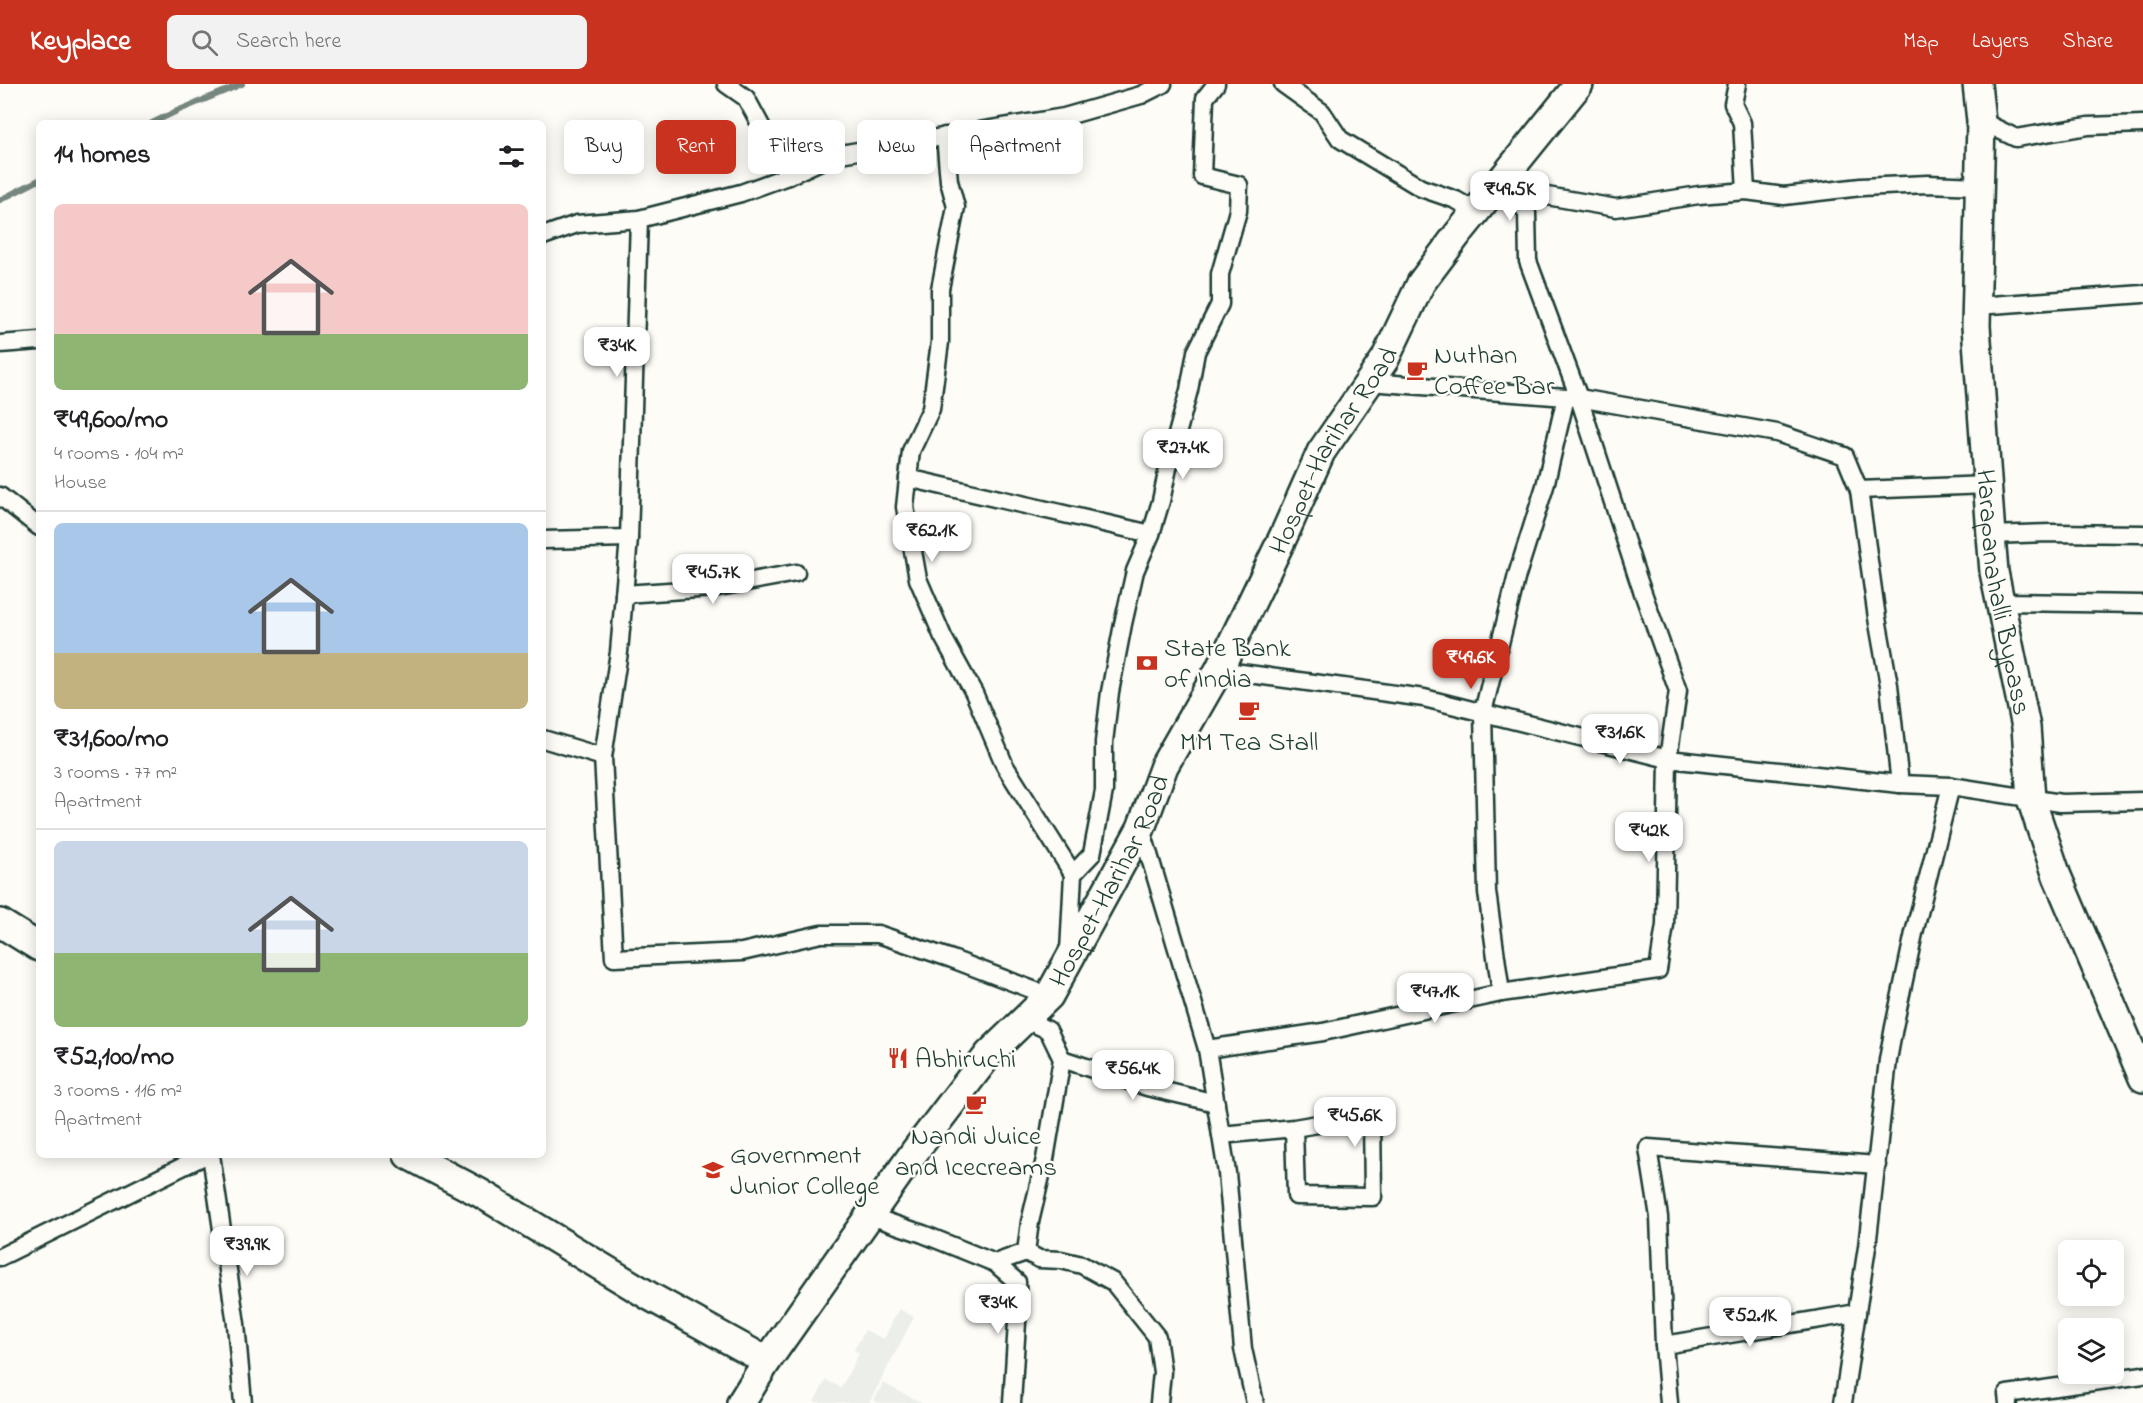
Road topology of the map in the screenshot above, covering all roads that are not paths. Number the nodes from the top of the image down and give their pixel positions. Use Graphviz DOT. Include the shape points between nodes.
graph roads {
  1 [pos="726,84"];
  2 [pos="1162,84"];
  3 [pos="1216,84"];
  4 [pos="1283,84"];
  5 [pos="1579,84"];
  6 [pos="1737,84"];
  7 [pos="1977,84"];
  8 [pos="1981,121"];
  9 [pos="2143,124"];
  10 [pos="945,136"];
  11 [pos="788,176"];
  12 [pos="1503,179"];
  13 [pos="1980,186"];
  14 [pos="1746,191"];
  15 [pos="1477,212"];
  16 [pos="639,219"];
  17 [pos="546,235"];
  18 [pos="2143,294"];
  19 [pos="1977,306"];
  20 [pos="36,341"];
  21 [pos="0,344"];
  22 [pos="1369,382"];
  23 [pos="1573,398"];
  24 [pos="908,478"];
  25 [pos="1988,485"];
  26 [pos="1859,490"];
  27 [pos="0,496"];
  28 [pos="15,508"];
  29 [pos="36,510"];
  30 [pos="36,525"];
  31 [pos="1151,534"];
  32 [pos="2143,534"];
  33 [pos="1991,535"];
  34 [pos="629,538"];
  35 [pos="546,540"];
  36 [pos="796,573"];
  37 [pos="624,594"];
  38 [pos="2000,602"];
  39 [pos="2143,604"];
  40 [pos="1219,670"];
  41 [pos="1483,712"];
  42 [pos="546,740"];
  43 [pos="603,757"];
  44 [pos="1668,759"];
  45 [pos="1900,784"];
  46 [pos="1951,786"];
  47 [pos="2031,799"];
  48 [pos="2143,801"];
  49 [pos="1142,828"];
  50 [pos="1073,873"];
  51 [pos="0,923"];
  52 [pos="36,945"];
  53 [pos="1069,959"];
  54 [pos="1501,993"];
  55 [pos="1048,996"];
  56 [pos="1023,1019"];
  57 [pos="1207,1049"];
  58 [pos="1062,1059"];
  59 [pos="2143,1078"];
  60 [pos="1216,1103"];
  61 [pos="1294,1128"];
  62 [pos="1221,1135"];
  63 [pos="200,1158"];
  64 [pos="211,1158"];
  65 [pos="414,1158"];
  66 [pos="1877,1165"];
  67 [pos="867,1217"];
  68 [pos="1026,1252"];
  69 [pos="0,1257"];
  70 [pos="996,1263"];
  71 [pos="1857,1313"];
  72 [pos="1664,1345"];
  73 [pos="767,1361"];
  74 [pos="2143,1375"];
  75 [pos="243,1403"];
  76 [pos="741,1403"];
  77 [pos="1012,1403"];
  78 [pos="1159,1403"];
  79 [pos="1255,1403"];
  80 [pos="1669,1403"];
  81 [pos="1843,1403"];
  82 [pos="2007,1403"];
  1 -- 11 [label="street" via="746,98"];
  2 -- 10 [label="street" via="1141,95 1064,117"];
  3 -- 31 [label="street" via="1205,98 1202,176 1239,185 1238,211 1220,274 1220,304 1196,352"];
  4 -- 15 [label="street" via="1322,112 1340,139 1421,188"];
  5 -- 12 [label="main road, Hospet-Harihar Road"];
  6 -- 14 [label="street" via="1734,104 1742,123"];
  7 -- 8 [label="main road, Harapanahalli Bypass"];
  8 -- 9 [label="street" via="2016,138 2088,126"];
  8 -- 13 [label="main road, Harapanahalli Bypass"];
  10 -- 11 [label="street" via="834,155"];
  10 -- 24 [label="street" via="956,207 940,289 940,342 931,409 911,451"];
  11 -- 16 [label="street" via="741,193"];
  12 -- 14 [label="street" via="1547,196 1616,208"];
  12 -- 15 [label="main road, Hospet-Harihar Road"];
  12 -- 23 [label="street" via="1527,213 1528,261"];
  13 -- 14 [label="street" via="1861,187 1784,196"];
  13 -- 19 [label="main road, Harapanahalli Bypass"];
  15 -- 22 [label="main road, Hospet-Harihar Road" via="1421,283 1385,359"];
  16 -- 17 [label="street" via="577,224"];
  16 -- 34 [label="street"];
  18 -- 19 [label="street"];
  19 -- 25 [label="main road, Harapanahalli Bypass"];
  20 -- 21 [label="street"];
  22 -- 23 [label="street"];
  22 -- 40 [label="main road, Hospet-Harihar Road" via="1321,452"];
  23 -- 26 [label="street" via="1777,432 1845,456"];
  23 -- 41 [label="street" via="1514,586"];
  23 -- 44 [label="street" via="1678,691"];
  24 -- 31 [label="street"];
  24 -- 50 [label="street" via="905,507 918,579 1005,766"];
  25 -- 26 [label="street"];
  25 -- 33 [label="main road, Harapanahalli Bypass"];
  26 -- 45 [label="street"];
  27 -- 28 [label="street"];
  28 -- 29 [label="street"];
  28 -- 30 [label="street"];
  31 -- 50 [label="street" via="1135,571 1110,692 1104,741 1104,791 1092,854"];
  32 -- 33 [label="street"];
  33 -- 38 [label="main road, Harapanahalli Bypass"];
  34 -- 35 [label="street"];
  34 -- 37 [label="street"];
  36 -- 37 [label="street" via="713,588"];
  37 -- 43 [label="street" via="620,652"];
  38 -- 39 [label="street"];
  38 -- 47 [label="main road, Harapanahalli Bypass" via="2026,727"];
  40 -- 41 [label="street" via="1424,698"];
  40 -- 49 [label="main road, Hospet-Harihar Road" via="1164,766"];
  41 -- 44 [label="street"];
  41 -- 54 [label="street" via="1487,892"];
  42 -- 43 [label="street"];
  43 -- 55 [label="street" via="614,958 742,952 821,934 878,934"];
  44 -- 45 [label="street"];
  44 -- 54 [label="street" via="1665,925 1658,970"];
  45 -- 46 [label="street"];
  46 -- 47 [label="street"];
  46 -- 66 [label="street" via="1894,1027"];
  47 -- 48 [label="street" via="2061,803"];
  47 -- 59 [label="main road, Harapanahalli Bypass" via="2057,876"];
  49 -- 53 [label="main road, Hospet-Harihar Road"];
  49 -- 57 [label="street"];
  50 -- 53 [label="street"];
  51 -- 52 [label="main road"];
  53 -- 55 [label="main road, Hospet-Harihar Road"];
  54 -- 57 [label="street" via="1323,1032"];
  55 -- 56 [label="main road, Hospet-Harihar Road"];
  56 -- 58 [label="street" via="1048,1030"];
  56 -- 67 [label="main road, Hospet-Harihar Road" via="989,1054"];
  57 -- 60 [label="street"];
  58 -- 60 [label="street" via="1147,1087"];
  58 -- 68 [label="street"];
  60 -- 62 [label="street"];
  61 -- 61 [label="street" via="1372,1115 1373,1197 1296,1196"];
  61 -- 62 [label="street"];
  62 -- 79 [label="street" via="1243,1349"];
  63 -- 69 [label="street"];
  64 -- 75 [label="street" via="236,1324"];
  65 -- 73 [label="main road"];
  66 -- 71 [label="street"];
  66 -- 72 [label="street" via="1648,1148 1659,1217"];
  67 -- 70 [label="street"];
  67 -- 73 [label="main road, Hospet-Harihar Road"];
  68 -- 70 [label="street"];
  68 -- 78 [label="street" via="1039,1259 1082,1265 1113,1282 1157,1337 1162,1372"];
  70 -- 77 [label="street" via="1017,1282"];
  71 -- 72 [label="street"];
  71 -- 81 [label="street"];
  72 -- 80 [label="street"];
  73 -- 76 [label="main road, Hospet-Harihar Road"];
  74 -- 82 [label="street" via="2007,1394"];
}
